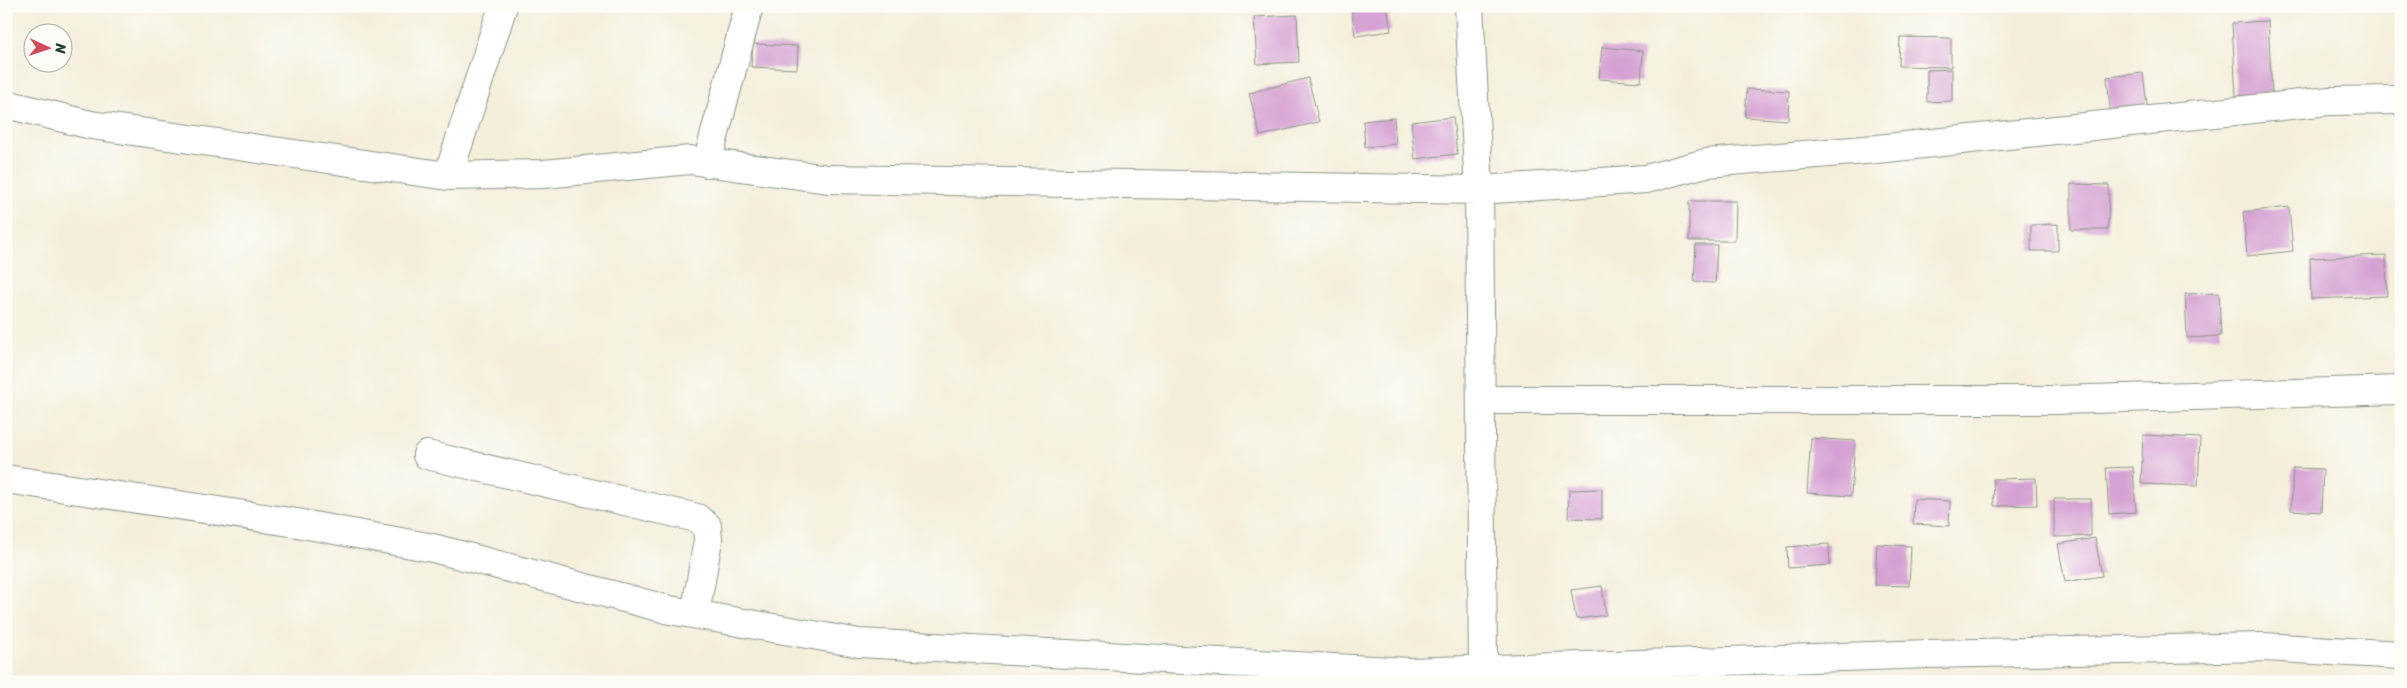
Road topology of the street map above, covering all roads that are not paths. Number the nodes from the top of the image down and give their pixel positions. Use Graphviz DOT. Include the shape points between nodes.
graph roads {
  1 [pos="503,6"];
  2 [pos="749,6"];
  3 [pos="1468,6"];
  4 [pos="2401,100"];
  5 [pos="6,104"];
  6 [pos="707,163"];
  7 [pos="448,176"];
  8 [pos="1479,190"];
  9 [pos="2401,390"];
  10 [pos="1481,400"];
  11 [pos="427,455"];
  12 [pos="6,479"];
  13 [pos="696,614"];
  14 [pos="2401,655"];
  15 [pos="1483,670"];
  16 [pos="1567,674"];
  1 -- 7 [label="street"];
  2 -- 6 [label="street"];
  3 -- 8 [label="street"];
  4 -- 8 [label="street" via="2329,101 1877,149 1706,163 1646,179"];
  5 -- 7 [label="street" via="90,124"];
  6 -- 7 [label="street" via="690,160 544,174"];
  6 -- 8 [label="street" via="828,179"];
  8 -- 10 [label="street"];
  9 -- 10 [label="street" via="2057,400"];
  10 -- 15 [label="street"];
  11 -- 13 [label="street" via="696,518 707,526 708,540"];
  12 -- 13 [label="street" via="297,523 433,548"];
  13 -- 15 [label="street" via="859,643 1409,672"];
  14 -- 16 [label="street" via="2264,647 1928,654"];
  15 -- 16 [label="street"];
}
